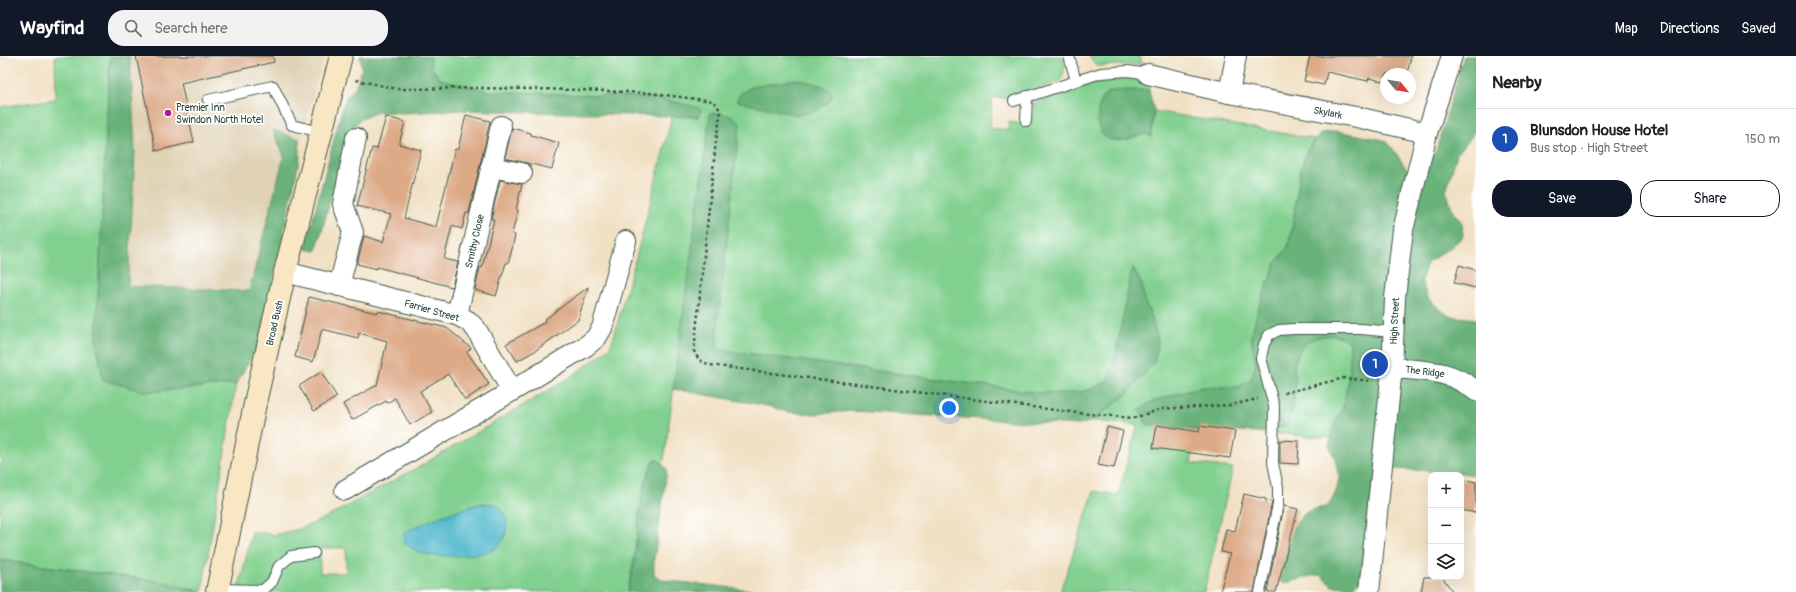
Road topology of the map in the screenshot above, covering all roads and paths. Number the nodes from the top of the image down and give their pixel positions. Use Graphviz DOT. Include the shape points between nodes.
graph roads {
  1 [pos="1069,56"];
  2 [pos="1236,56"];
  3 [pos="1452,56"];
  4 [pos="338,66"];
  5 [pos="1148,74"];
  6 [pos="1076,81"];
  7 [pos="1229,93"];
  8 [pos="1027,96"];
  9 [pos="208,100"];
  10 [pos="1014,100"];
  11 [pos="1026,121"];
  12 [pos="501,126"];
  13 [pos="320,132"];
  14 [pos="1427,133"];
  15 [pos="356,138"];
  16 [pos="491,167"];
  17 [pos="522,173"];
  18 [pos="626,241"];
  19 [pos="285,272"];
  20 [pos="339,286"];
  21 [pos="457,315"];
  22 [pos="1392,332"];
  23 [pos="1391,376"];
  24 [pos="512,391"];
  25 [pos="1476,391"];
  26 [pos="1270,396"];
  27 [pos="345,490"];
  28 [pos="314,553"];
  29 [pos="217,590"];
  30 [pos="1260,592"];
  31 [pos="1369,592"];
  1 -- 6 [label="lane"];
  2 -- 7 [label="street"];
  3 -- 14 [label="street, High Street"];
  4 -- 13 [label="main road, Broad Bush"];
  4 -- 26 [label="path" via="397,89 648,92 713,101 721,111 694,351 699,360 710,365 1134,418 1161,409 1231,405"];
  5 -- 6 [label="lane" via="1114,71"];
  5 -- 7 [label="street, Skylark"];
  6 -- 8 [label="lane"];
  7 -- 14 [label="street, Skylark"];
  8 -- 10 [label="lane"];
  8 -- 11 [label="lane"];
  9 -- 13 [label="lane" via="273,86 292,125"];
  12 -- 16 [label="street, Smithy Close"];
  13 -- 19 [label="main road, Broad Bush"];
  14 -- 22 [label="street, High Street" via="1403,230"];
  15 -- 20 [label="street" via="343,204 353,232"];
  16 -- 17 [label="street"];
  16 -- 21 [label="street, Smithy Close"];
  18 -- 24 [label="street" via="602,328 596,338"];
  19 -- 20 [label="street, Farrier Street"];
  19 -- 29 [label="main road, Broad Bush"];
  20 -- 21 [label="street, Farrier Street"];
  21 -- 24 [label="street, Farrier Street" via="476,329"];
  22 -- 23 [label="street, High Street"];
  22 -- 26 [label="lane" via="1361,329 1294,329 1279,330 1269,335 1261,358"];
  23 -- 25 [label="street, The Ridge" via="1443,373 1457,378"];
  23 -- 26 [label="path" via="1344,378"];
  23 -- 31 [label="street, High Street"];
  24 -- 27 [label="street"];
  26 -- 30 [label="lane" via="1274,406 1274,463 1278,504"];
  28 -- 29 [label="lane" via="291,556 279,566 272,582 263,590"];
}
